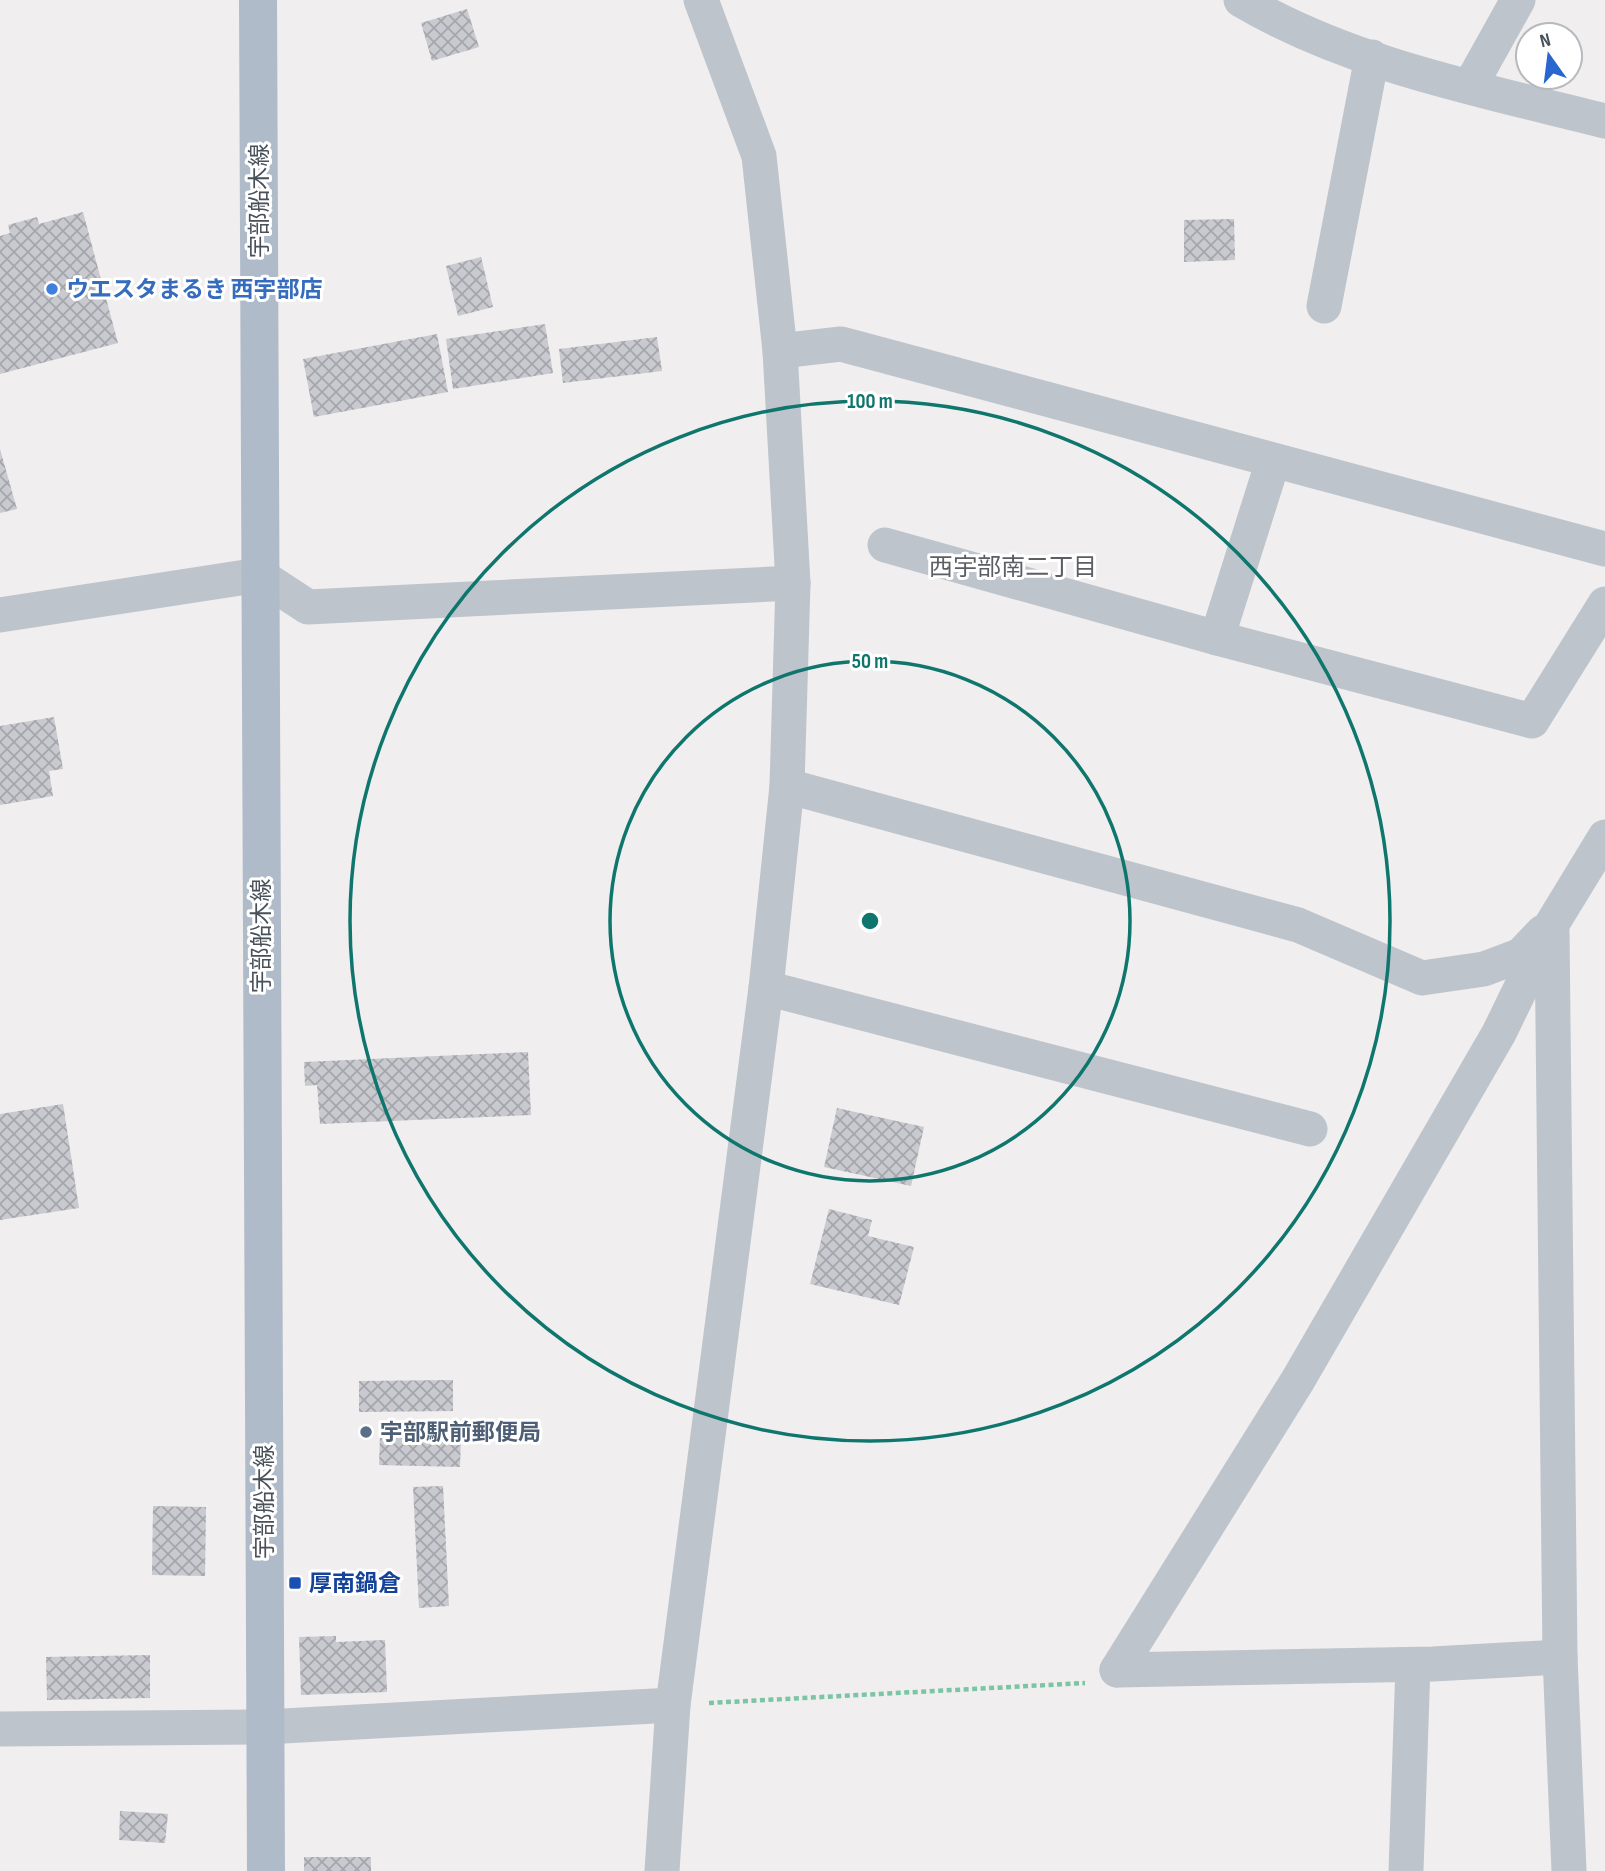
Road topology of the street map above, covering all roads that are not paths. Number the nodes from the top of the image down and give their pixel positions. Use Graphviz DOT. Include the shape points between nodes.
graph roads {
  1 [pos="258,0"];
  2 [pos="701,0"];
  3 [pos="1241,0"];
  4 [pos="1518,0"];
  5 [pos="1372,57"];
  6 [pos="1470,86"];
  7 [pos="1605,121"];
  8 [pos="1324,306"];
  9 [pos="780,351"];
  10 [pos="1273,461"];
  11 [pos="885,545"];
  12 [pos="1605,549"];
  13 [pos="259,575"];
  14 [pos="793,583"];
  15 [pos="1605,604"];
  16 [pos="0,615"];
  17 [pos="1217,638"];
  18 [pos="787,786"];
  19 [pos="1605,837"];
  20 [pos="1552,924"];
  21 [pos="766,988"];
  22 [pos="1310,1129"];
  23 [pos="1560,1657"];
  24 [pos="1413,1665"];
  25 [pos="673,1705"];
  26 [pos="265,1727"];
  27 [pos="0,1730"];
  28 [pos="266,1871"];
  29 [pos="662,1871"];
  30 [pos="1406,1871"];
  31 [pos="1569,1871"];
  1 -- 13 [label="main road, 宇部船木線"];
  2 -- 9 [label="street" via="759,156"];
  3 -- 5 [label="street" via="1273,19"];
  4 -- 6 [label="street"];
  5 -- 6 [label="street"];
  5 -- 8 [label="street"];
  6 -- 7 [label="street"];
  9 -- 10 [label="street" via="841,344"];
  9 -- 14 [label="street"];
  10 -- 12 [label="street"];
  10 -- 17 [label="street"];
  11 -- 17 [label="street"];
  13 -- 14 [label="street" via="308,607"];
  13 -- 16 [label="street"];
  13 -- 26 [label="main road, 宇部船木線"];
  14 -- 18 [label="street"];
  15 -- 17 [label="street" via="1532,721"];
  18 -- 20 [label="street" via="1298,925 1422,978 1484,969 1521,955"];
  18 -- 21 [label="street"];
  19 -- 20 [label="street"];
  20 -- 23 [label="street"];
  20 -- 24 [label="street" via="1499,1033 1312,1356 1117,1670"];
  21 -- 22 [label="street"];
  21 -- 25 [label="street"];
  23 -- 24 [label="street"];
  23 -- 31 [label="street"];
  24 -- 30 [label="street"];
  25 -- 26 [label="street"];
  25 -- 29 [label="street"];
  26 -- 27 [label="street"];
  26 -- 28 [label="main road, 宇部船木線"];
}
